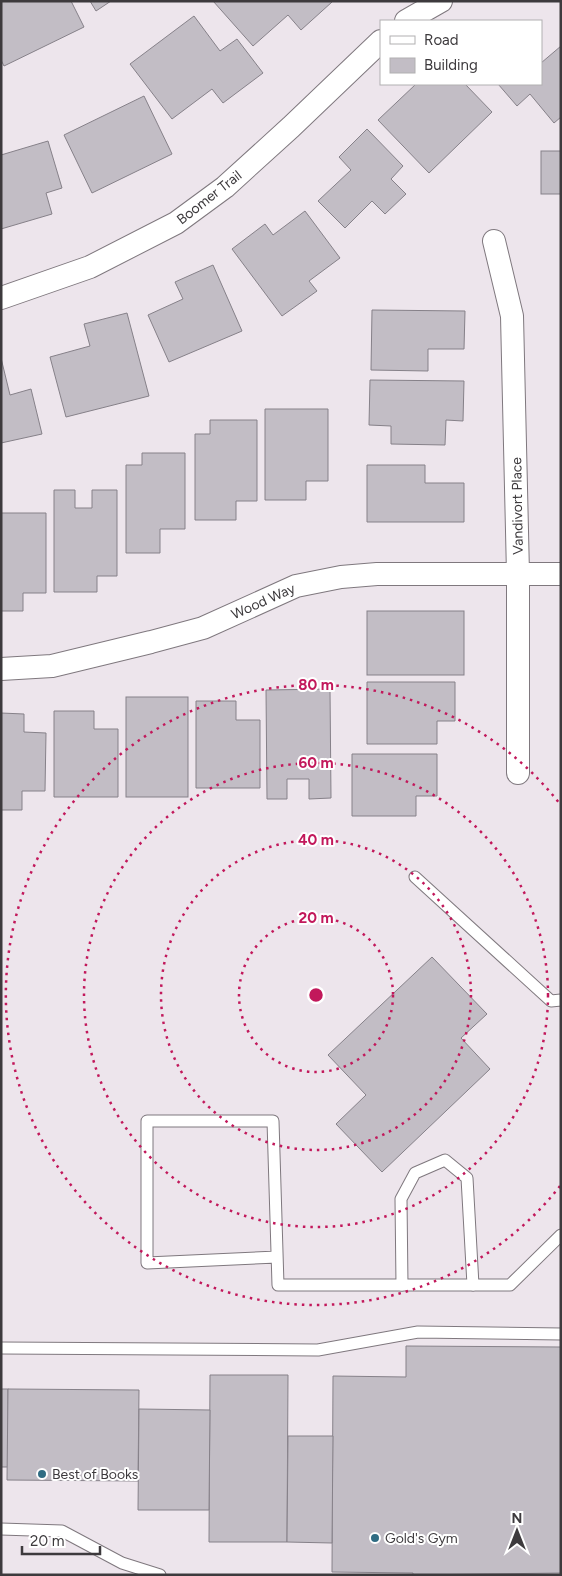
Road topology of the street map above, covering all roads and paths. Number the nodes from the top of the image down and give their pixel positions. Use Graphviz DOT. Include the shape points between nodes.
graph roads {
  1 [pos="441,1"];
  2 [pos="408,20"];
  3 [pos="380,42"];
  4 [pos="494,241"];
  5 [pos="1,298"];
  6 [pos="518,574"];
  7 [pos="561,574"];
  8 [pos="1,669"];
  9 [pos="518,773"];
  10 [pos="415,877"];
  11 [pos="561,1000"];
  12 [pos="561,1235"];
  13 [pos="277,1258"];
  14 [pos="402,1285"];
  15 [pos="473,1285"];
  16 [pos="561,1334"];
  17 [pos="1,1348"];
  18 [pos="1,1529"];
  19 [pos="122,1569"];
  20 [pos="160,1575"];
  1 -- 2 [label="street"];
  3 -- 5 [label="street, Boomer Trail" via="225,187 176,223 90,268"];
  4 -- 6 [label="street, Vandivort Place" via="512,316"];
  6 -- 7 [label="street, Wood Way"];
  6 -- 8 [label="street, Wood Way" via="341,577 296,586 203,628 152,642 52,666"];
  6 -- 9 [label="street, Vandivort Place"];
  10 -- 11 [label="lane" via="551,1001"];
  12 -- 15 [label="lane" via="510,1285"];
  13 -- 13 [label="lane" via="147,1263 147,1121 274,1121"];
  13 -- 14 [label="lane" via="278,1285"];
  14 -- 15 [label="lane"];
  14 -- 15 [label="lane" via="401,1199 415,1173 445,1160 467,1178"];
  16 -- 17 [label="lane" via="418,1332 318,1350"];
  18 -- 19 [label="lane" via="62,1531"];
  19 -- 20 [label="lane"];
}
